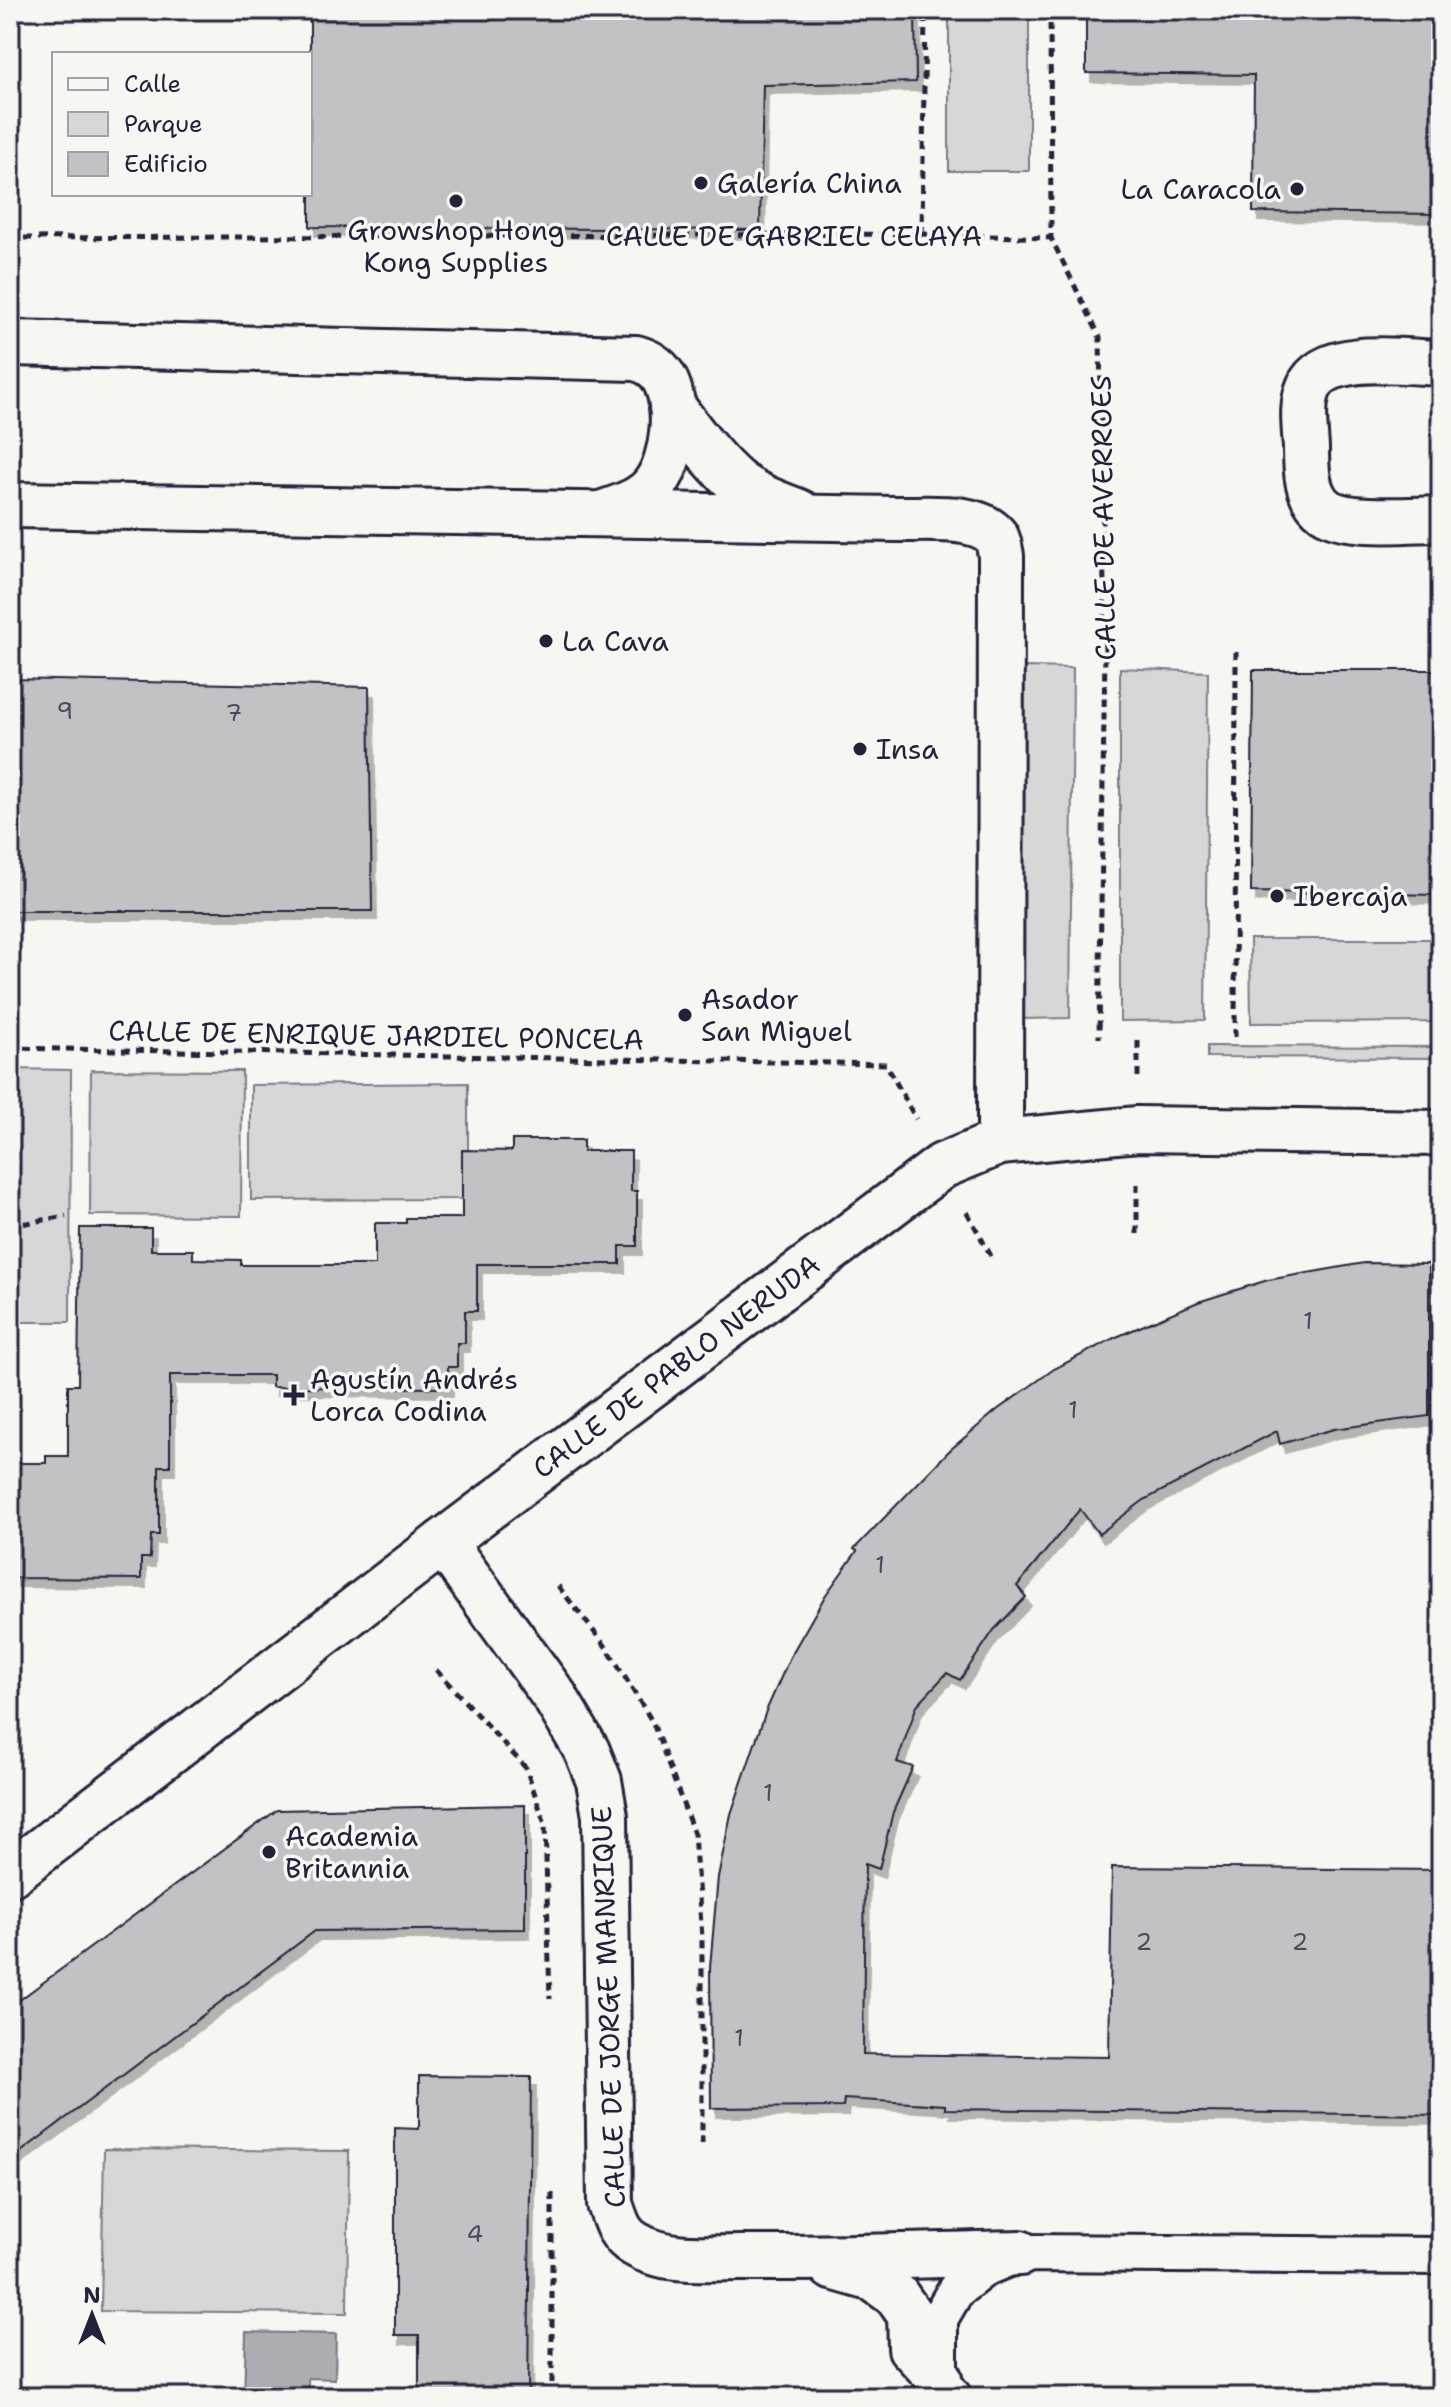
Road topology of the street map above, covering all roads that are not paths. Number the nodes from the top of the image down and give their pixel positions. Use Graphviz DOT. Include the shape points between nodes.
graph roads {
  1 [pos="10,343"];
  2 [pos="1441,363"];
  3 [pos="672,406"];
  4 [pos="10,505"];
  5 [pos="595,516"];
  6 [pos="812,518"];
  7 [pos="1441,519"];
  8 [pos="1441,1133"];
  9 [pos="1000,1142"];
  10 [pos="443,1542"];
  11 [pos="10,1874"];
  12 [pos="1020,2253"];
  13 [pos="1441,2256"];
  14 [pos="803,2258"];
  15 [pos="946,2388"];
  1 -- 3 [label="street" via="636,358 662,374"];
  2 -- 7 [label="street" via="1344,361 1323,369 1309,386 1305,410 1306,475 1324,509 1355,518"];
  3 -- 5 [label="street" via="665,465 655,485 637,500"];
  3 -- 6 [label="street" via="739,483"];
  4 -- 5 [label="street"];
  5 -- 6 [label="street"];
  6 -- 9 [label="street" via="968,521 984,526 997,539 1002,634"];
  8 -- 9 [label="street, CALLE DE PABLO NERUDA" via="1138,1129"];
  9 -- 10 [label="street, CALLE DE PABLO NERUDA" via="942,1166"];
  10 -- 11 [label="street, CALLE DE PABLO NERUDA"];
  10 -- 14 [label="street, CALLE DE JORGE MANRIQUE" via="555,1697 599,1781 605,1816 610,2204 619,2232 659,2254"];
  12 -- 13 [label="lane"];
  12 -- 14 [label="street"];
  12 -- 15 [label="lane" via="984,2268 956,2290 939,2319"];
  14 -- 15 [label="street" via="874,2279 896,2295 910,2315 911,2348"];
}
